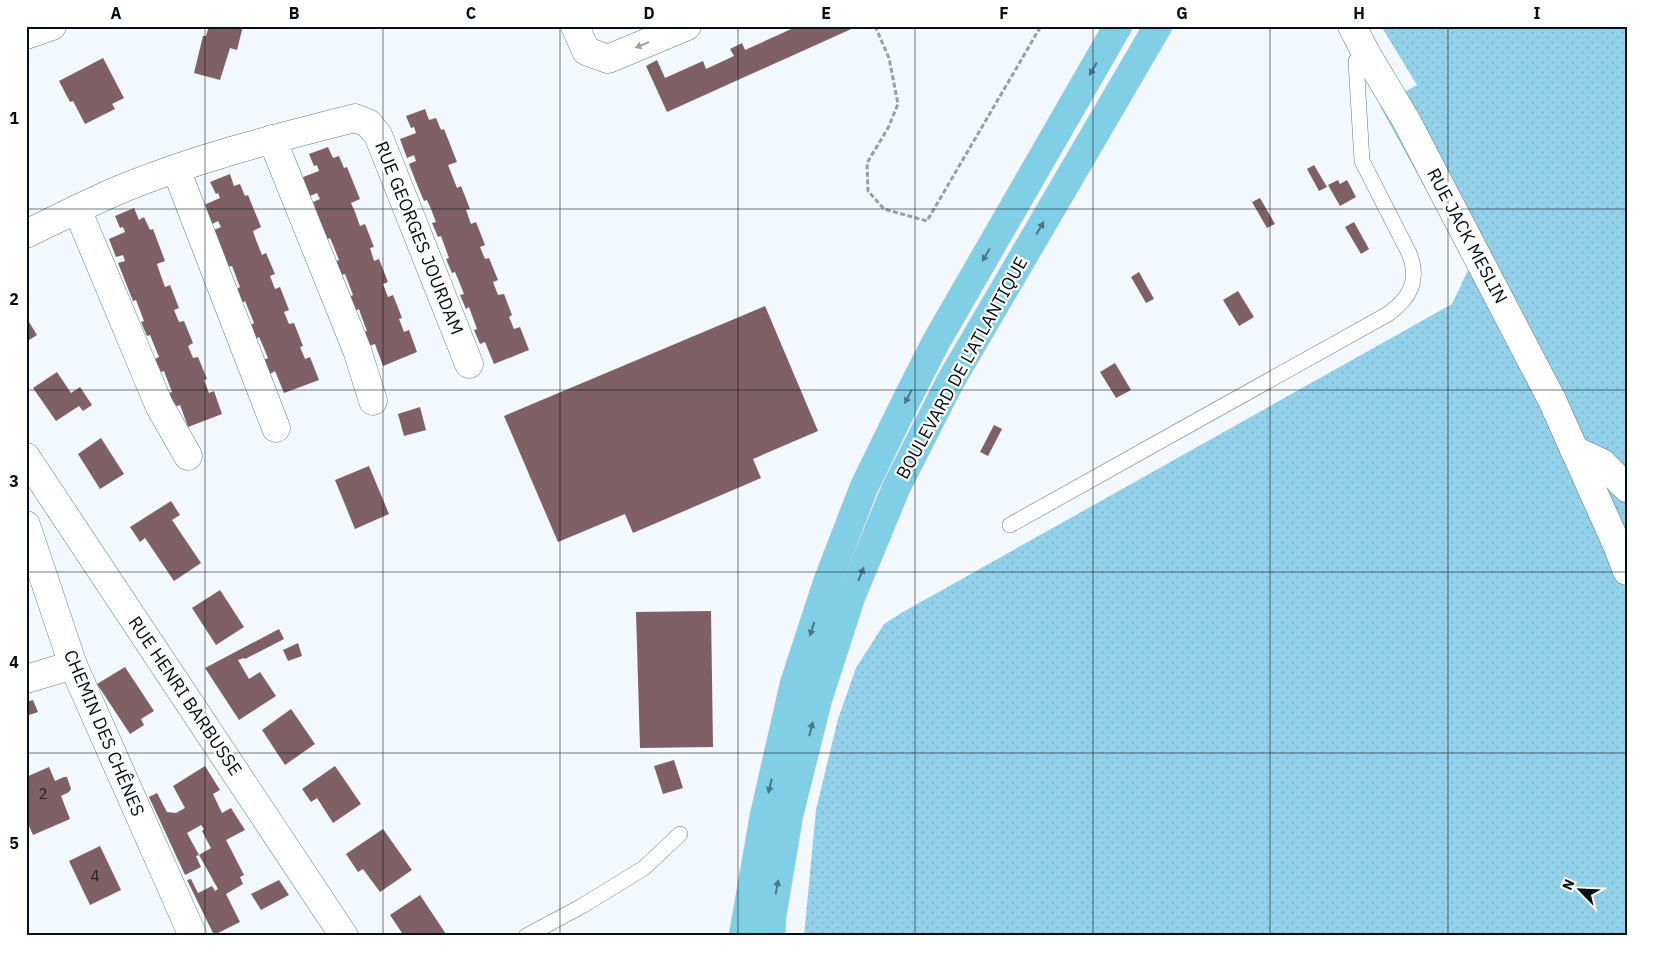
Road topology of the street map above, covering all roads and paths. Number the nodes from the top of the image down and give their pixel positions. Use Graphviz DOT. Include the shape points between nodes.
graph roads {
  1 [pos="52,26"];
  2 [pos="575,26"];
  3 [pos="687,26"];
  4 [pos="875,26"];
  5 [pos="1041,26"];
  6 [pos="1118,26"];
  7 [pos="1158,26"];
  8 [pos="1352,26"];
  9 [pos="26,35"];
  10 [pos="1367,55"];
  11 [pos="272,139"];
  12 [pos="176,169"];
  13 [pos="77,209"];
  14 [pos="26,234"];
  15 [pos="469,364"];
  16 [pos="373,401"];
  17 [pos="276,428"];
  18 [pos="1574,450"];
  19 [pos="188,456"];
  20 [pos="26,457"];
  21 [pos="1627,488"];
  22 [pos="26,525"];
  23 [pos="1010,525"];
  24 [pos="1627,570"];
  25 [pos="73,665"];
  26 [pos="26,679"];
  27 [pos="680,834"];
  28 [pos="193,936"];
  29 [pos="344,936"];
  30 [pos="526,936"];
  31 [pos="744,936"];
  32 [pos="771,936"];
  1 -- 9 [label="street"];
  3 -- 2 [label="street, one-way" via="608,59 586,50"];
  4 -- 5 [label="path" via="889,58 898,104 867,163 868,191 884,208 927,221"];
  6 -- 31 [label="main road, BOULEVARD DE L'ATLANTIQUE, one-way" via="936,342 864,487 827,583 794,684 764,816"];
  32 -- 7 [label="main road, BOULEVARD DE L'ATLANTIQUE, one-way" via="790,814 818,699 852,597 896,488 950,382"];
  8 -- 10 [label="street, RUE JACK MESLIN"];
  10 -- 18 [label="street, RUE JACK MESLIN" via="1406,120 1474,249 1552,400"];
  10 -- 23 [label="lane" via="1356,62 1362,161 1415,267 1411,287 1402,304"];
  11 -- 12 [label="street, RUE GEORGES JOURDAM"];
  11 -- 15 [label="street, RUE GEORGES JOURDAM" via="355,118 368,123 378,135"];
  11 -- 16 [label="street" via="357,350"];
  12 -- 13 [label="street, RUE GEORGES JOURDAM"];
  12 -- 17 [label="street"];
  13 -- 14 [label="street, RUE GEORGES JOURDAM"];
  13 -- 19 [label="street" via="159,405"];
  18 -- 21 [label="street" via="1602,463"];
  18 -- 24 [label="street, RUE JACK MESLIN"];
  20 -- 29 [label="street, RUE HENRI BARBUSSE"];
  22 -- 25 [label="street, CHEMIN DES CHÊNES"];
  25 -- 26 [label="street"];
  25 -- 28 [label="street, CHEMIN DES CHÊNES"];
  27 -- 30 [label="lane" via="644,868"];
}
